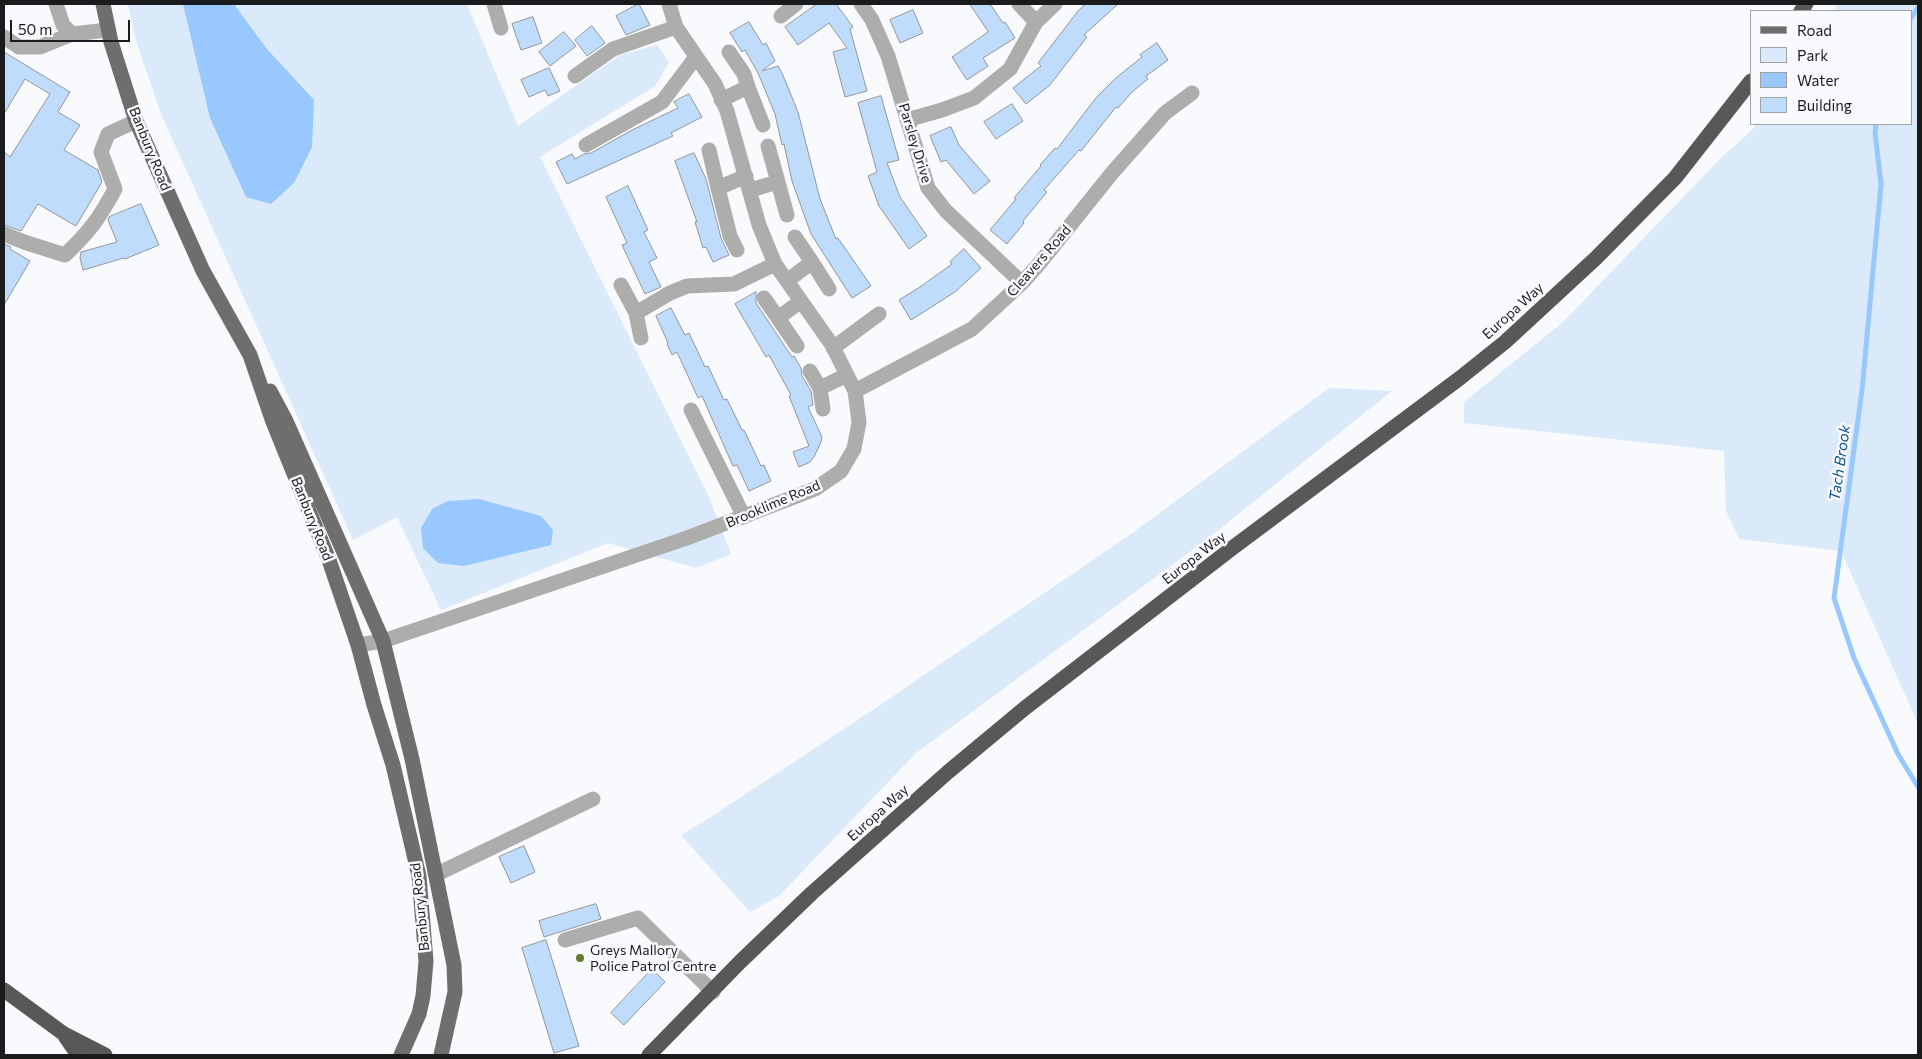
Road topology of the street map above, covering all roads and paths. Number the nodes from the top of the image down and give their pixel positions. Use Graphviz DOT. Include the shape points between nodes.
graph roads {
  1 [pos="56,4"];
  2 [pos="103,4"];
  3 [pos="494,4"];
  4 [pos="669,4"];
  5 [pos="796,4"];
  6 [pos="861,4"];
  7 [pos="1018,4"];
  8 [pos="1055,4"];
  9 [pos="781,16"];
  10 [pos="1036,22"];
  11 [pos="676,27"];
  12 [pos="501,28"];
  13 [pos="108,30"];
  14 [pos="72,34"];
  15 [pos="4,37"];
  16 [pos="729,52"];
  17 [pos="696,57"];
  18 [pos="575,76"];
  19 [pos="1750,83"];
  20 [pos="748,87"];
  21 [pos="1192,93"];
  22 [pos="721,100"];
  23 [pos="907,120"];
  24 [pos="136,121"];
  25 [pos="763,125"];
  26 [pos="586,144"];
  27 [pos="768,146"];
  28 [pos="709,150"];
  29 [pos="778,182"];
  30 [pos="748,183"];
  31 [pos="718,188"];
  32 [pos="787,216"];
  33 [pos="4,234"];
  34 [pos="795,236"];
  35 [pos="737,250"];
  36 [pos="812,262"];
  37 [pos="775,264"];
  38 [pos="786,281"];
  39 [pos="1022,283"];
  40 [pos="621,285"];
  41 [pos="829,290"];
  42 [pos="764,298"];
  43 [pos="801,301"];
  44 [pos="636,313"];
  45 [pos="879,314"];
  46 [pos="778,318"];
  47 [pos="641,338"];
  48 [pos="796,346"];
  49 [pos="833,348"];
  50 [pos="250,355"];
  51 [pos="810,371"];
  52 [pos="847,375"];
  53 [pos="820,388"];
  54 [pos="855,391"];
  55 [pos="823,409"];
  56 [pos="691,410"];
  57 [pos="744,517"];
  58 [pos="383,641"];
  59 [pos="358,645"];
  60 [pos="593,799"];
  61 [pos="437,874"];
  62 [pos="565,940"];
  63 [pos="4,990"];
  64 [pos="713,992"];
  65 [pos="64,1034"];
  66 [pos="78,1055"];
  67 [pos="105,1055"];
  68 [pos="401,1055"];
  69 [pos="441,1055"];
  70 [pos="649,1055"];
  1 -- 14 [label="street" via="63,25"];
  2 -- 13 [label="main road, Banbury Road"];
  3 -- 12 [label="street"];
  4 -- 11 [label="street, Brooklime Road"];
  5 -- 9 [label="street"];
  6 -- 23 [label="street, Parsley Drive" via="888,56"];
  7 -- 10 [label="street"];
  8 -- 10 [label="street"];
  10 -- 23 [label="street" via="1010,69 974,98"];
  11 -- 17 [label="street, Brooklime Road"];
  11 -- 18 [label="street" via="613,49"];
  13 -- 14 [label="street"];
  13 -- 24 [label="main road, Banbury Road"];
  14 -- 15 [label="street" via="29,48 19,47"];
  16 -- 20 [label="street" via="744,74"];
  17 -- 22 [label="street, Brooklime Road" via="715,84"];
  17 -- 26 [label="street" via="662,102"];
  19 -- 64 [label="highway, Europa Way" via="1668,184 1596,258 1505,342 1025,708 812,893"];
  20 -- 22 [label="street"];
  20 -- 25 [label="street"];
  21 -- 39 [label="street, Cleavers Road" via="1165,113"];
  22 -- 30 [label="street, Brooklime Road"];
  23 -- 39 [label="street, Parsley Drive" via="928,188 946,211"];
  24 -- 33 [label="street" via="108,134 101,152 115,190 89,232 65,255"];
  24 -- 50 [label="main road, Banbury Road" via="203,271"];
  27 -- 29 [label="street"];
  28 -- 31 [label="street"];
  29 -- 30 [label="street"];
  29 -- 32 [label="street"];
  30 -- 31 [label="street"];
  30 -- 37 [label="street, Brooklime Road" via="759,225"];
  31 -- 35 [label="street" via="730,236"];
  34 -- 36 [label="street"];
  36 -- 38 [label="street"];
  36 -- 41 [label="street"];
  37 -- 38 [label="street, Brooklime Road"];
  37 -- 44 [label="street" via="734,284 687,286 670,292"];
  38 -- 43 [label="street, Brooklime Road"];
  39 -- 54 [label="street, Cleavers Road" via="972,329"];
  40 -- 44 [label="street"];
  42 -- 46 [label="street"];
  43 -- 46 [label="street"];
  43 -- 49 [label="street, Brooklime Road"];
  44 -- 47 [label="street"];
  45 -- 49 [label="street"];
  46 -- 48 [label="street"];
  49 -- 52 [label="street, Brooklime Road"];
  50 -- 58 [label="main road, Banbury Road" via="286,421"];
  50 -- 59 [label="main road, Banbury Road"];
  51 -- 53 [label="street"];
  52 -- 53 [label="street"];
  52 -- 54 [label="street, Brooklime Road"];
  53 -- 55 [label="street"];
  54 -- 57 [label="street, Brooklime Road" via="859,422 854,449 841,471 814,489"];
  56 -- 57 [label="street"];
  57 -- 58 [label="street, Brooklime Road"];
  58 -- 59 [label="street, Brooklime Road"];
  58 -- 61 [label="main road, Banbury Road"];
  59 -- 68 [label="main road, Banbury Road" via="393,765 419,876 426,962 424,988 419,1014"];
  60 -- 61 [label="street"];
  61 -- 69 [label="main road, Banbury Road" via="454,965 455,992"];
  62 -- 64 [label="street" via="638,918"];
  63 -- 65 [label="highway"];
  64 -- 70 [label="highway, Europa Way"];
  65 -- 66 [label="highway"];
  65 -- 67 [label="highway"];
}
